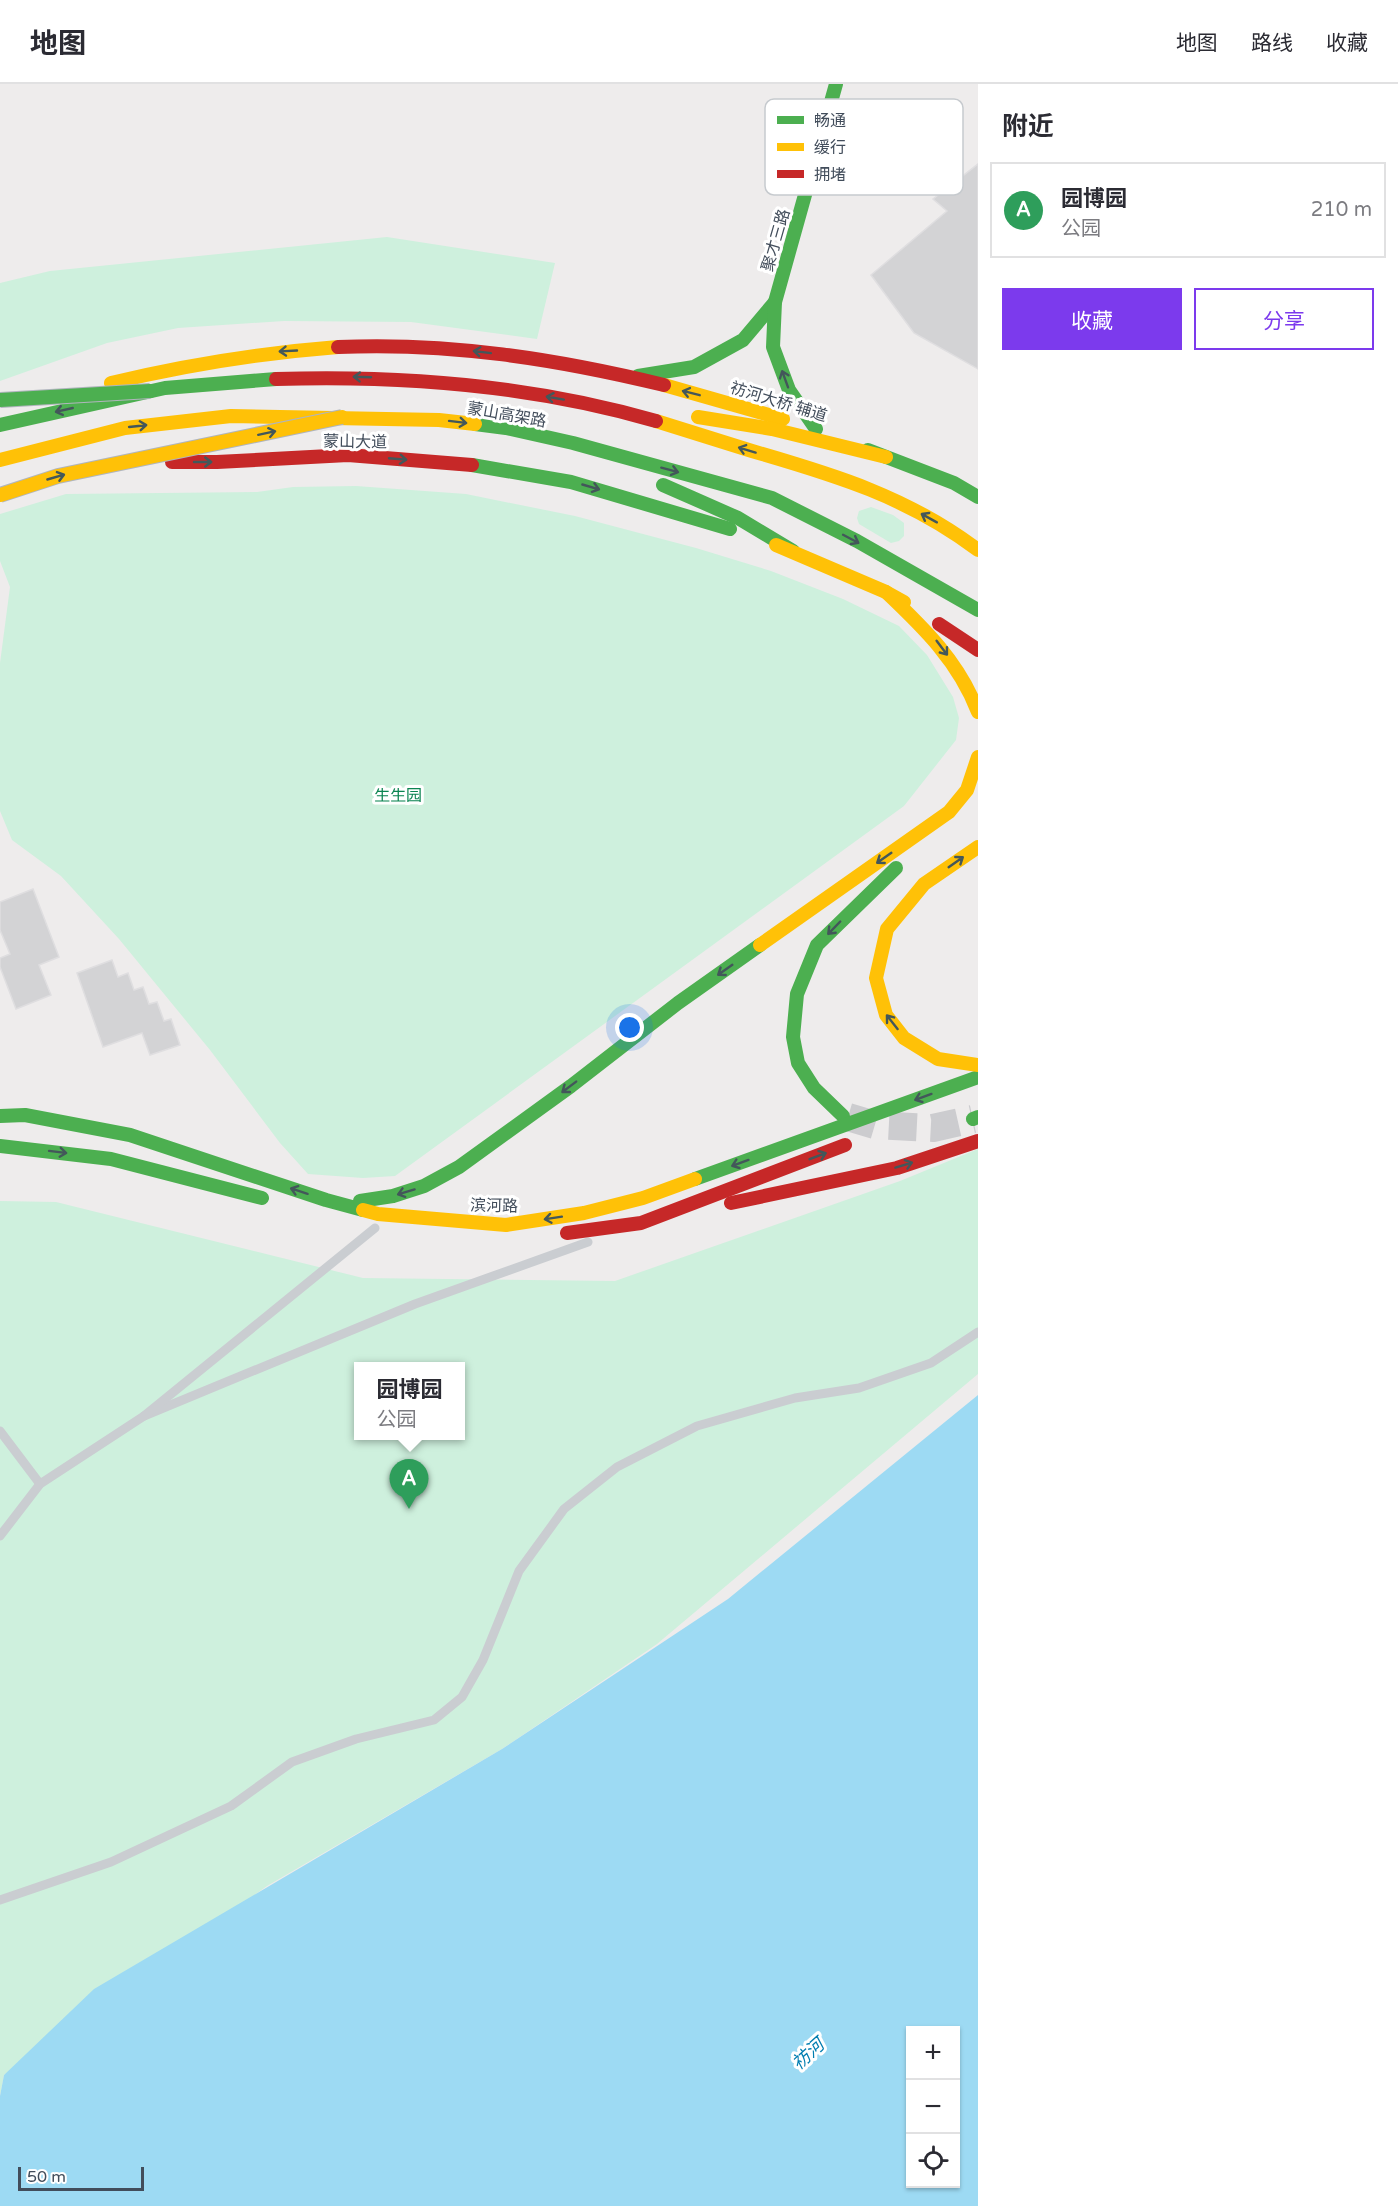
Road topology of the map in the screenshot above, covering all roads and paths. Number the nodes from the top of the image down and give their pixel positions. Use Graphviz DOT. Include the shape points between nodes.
graph roads {
  1 [pos="836,84"];
  2 [pos="832,99"];
  3 [pos="805,195"];
  4 [pos="775,302"];
  5 [pos="628,378"];
  6 [pos="150,391"];
  7 [pos="0,400"];
  8 [pos="0,410"];
  9 [pos="613,410"];
  10 [pos="342,417"];
  11 [pos="0,425"];
  12 [pos="816,429"];
  13 [pos="589,448"];
  14 [pos="886,457"];
  15 [pos="0,460"];
  16 [pos="65,462"];
  17 [pos="0,495"];
  18 [pos="978,497"];
  19 [pos="978,550"];
  20 [pos="793,551"];
  21 [pos="886,592"];
  22 [pos="978,609"];
  23 [pos="939,624"];
  24 [pos="978,650"];
  25 [pos="978,661"];
  26 [pos="978,712"];
  27 [pos="978,757"];
  28 [pos="949,812"];
  29 [pos="978,847"];
  30 [pos="978,1065"];
  31 [pos="978,1077"];
  32 [pos="0,1116"];
  33 [pos="843,1116"];
  34 [pos="978,1141"];
  35 [pos="853,1142"];
  36 [pos="0,1146"];
  37 [pos="270,1200"];
  38 [pos="326,1200"];
  39 [pos="354,1222"];
  40 [pos="641,1223"];
  41 [pos="380,1228"];
  42 [pos="553,1235"];
  43 [pos="978,1332"];
  44 [pos="144,1416"];
  45 [pos="0,1431"];
  46 [pos="40,1484"];
  47 [pos="0,1536"];
  48 [pos="0,1900"];
  1 -- 2 [label="main road, 聚才三路"];
  3 -- 4 [label="main road, 聚才三路"];
  4 -- 5 [label="main road" via="743,340 694,367"];
  12 -- 4 [label="main road, one-way" via="789,390 773,347"];
  5 -- 8 [label="main road, 祊河大桥 辅道, one-way" via="561,362 455,349 373,346 278,351 154,372"];
  12 -- 5 [label="main road, 祊河大桥 辅道, one-way"];
  6 -- 7 [label="main road, bridge"];
  9 -- 6 [label="main road, 蒙山高架路, one-way" via="483,386 409,379 232,381"];
  6 -- 11 [label="main road, 蒙山高架路, one-way, bridge"];
  9 -- 14 [label="main road" via="720,420"];
  19 -- 9 [label="main road, 蒙山高架路, one-way" via="960,535 893,498"];
  10 -- 13 [label="main road, 蒙山高架路, one-way" via="439,420 506,428"];
  15 -- 10 [label="main road, 蒙山高架路, one-way, bridge" via="125,428 231,416"];
  17 -- 10 [label="main road, one-way, bridge" via="58,476"];
  12 -- 14 [label="main road, 祊河大桥 辅道"];
  13 -- 20 [label="main road" via="738,518"];
  13 -- 22 [label="main road, 蒙山高架路, one-way" via="772,498"];
  14 -- 18 [label="main road, 祊河大桥 辅道" via="954,483"];
  16 -- 20 [label="main road, 蒙山大道, one-way" via="217,462 348,455 478,466 571,482 705,520"];
  20 -- 21 [label="main road"];
  21 -- 23 [label="main road"];
  21 -- 26 [label="main road, one-way" via="939,643 962,676"];
  23 -- 24 [label="main road"];
  23 -- 25 [label="main road"];
  27 -- 28 [label="main road" via="967,790"];
  28 -- 33 [label="main road, one-way" via="816,945 796,994 793,1037 798,1063 814,1088"];
  28 -- 38 [label="main road, one-way" via="678,1002 459,1167 424,1186 393,1196 365,1201"];
  30 -- 29 [label="main road, one-way" via="938,1059 904,1038 886,1015 876,978 887,928 924,884"];
  31 -- 38 [label="main road, 滨河路, one-way" via="643,1198 584,1213 506,1225 378,1214"];
  38 -- 32 [label="main road, 滨河路, one-way" via="130,1135 25,1115"];
  40 -- 34 [label="main road, one-way" via="897,1168"];
  40 -- 35 [label="main road, one-way"];
  36 -- 37 [label="main road, one-way" via="111,1159"];
  39 -- 41 [label="main road"];
  40 -- 42 [label="main road"];
  40 -- 44 [label="lane" via="415,1304"];
  41 -- 44 [label="lane"];
  43 -- 48 [label="lane" via="931,1363 860,1388 795,1398 697,1426 618,1467 564,1509 519,1571 483,1660 462,1697 434,1720 356,1739 292,1762 231,1806 111,1862"];
  44 -- 46 [label="lane"];
  45 -- 46 [label="lane"];
  46 -- 47 [label="lane"];
}
